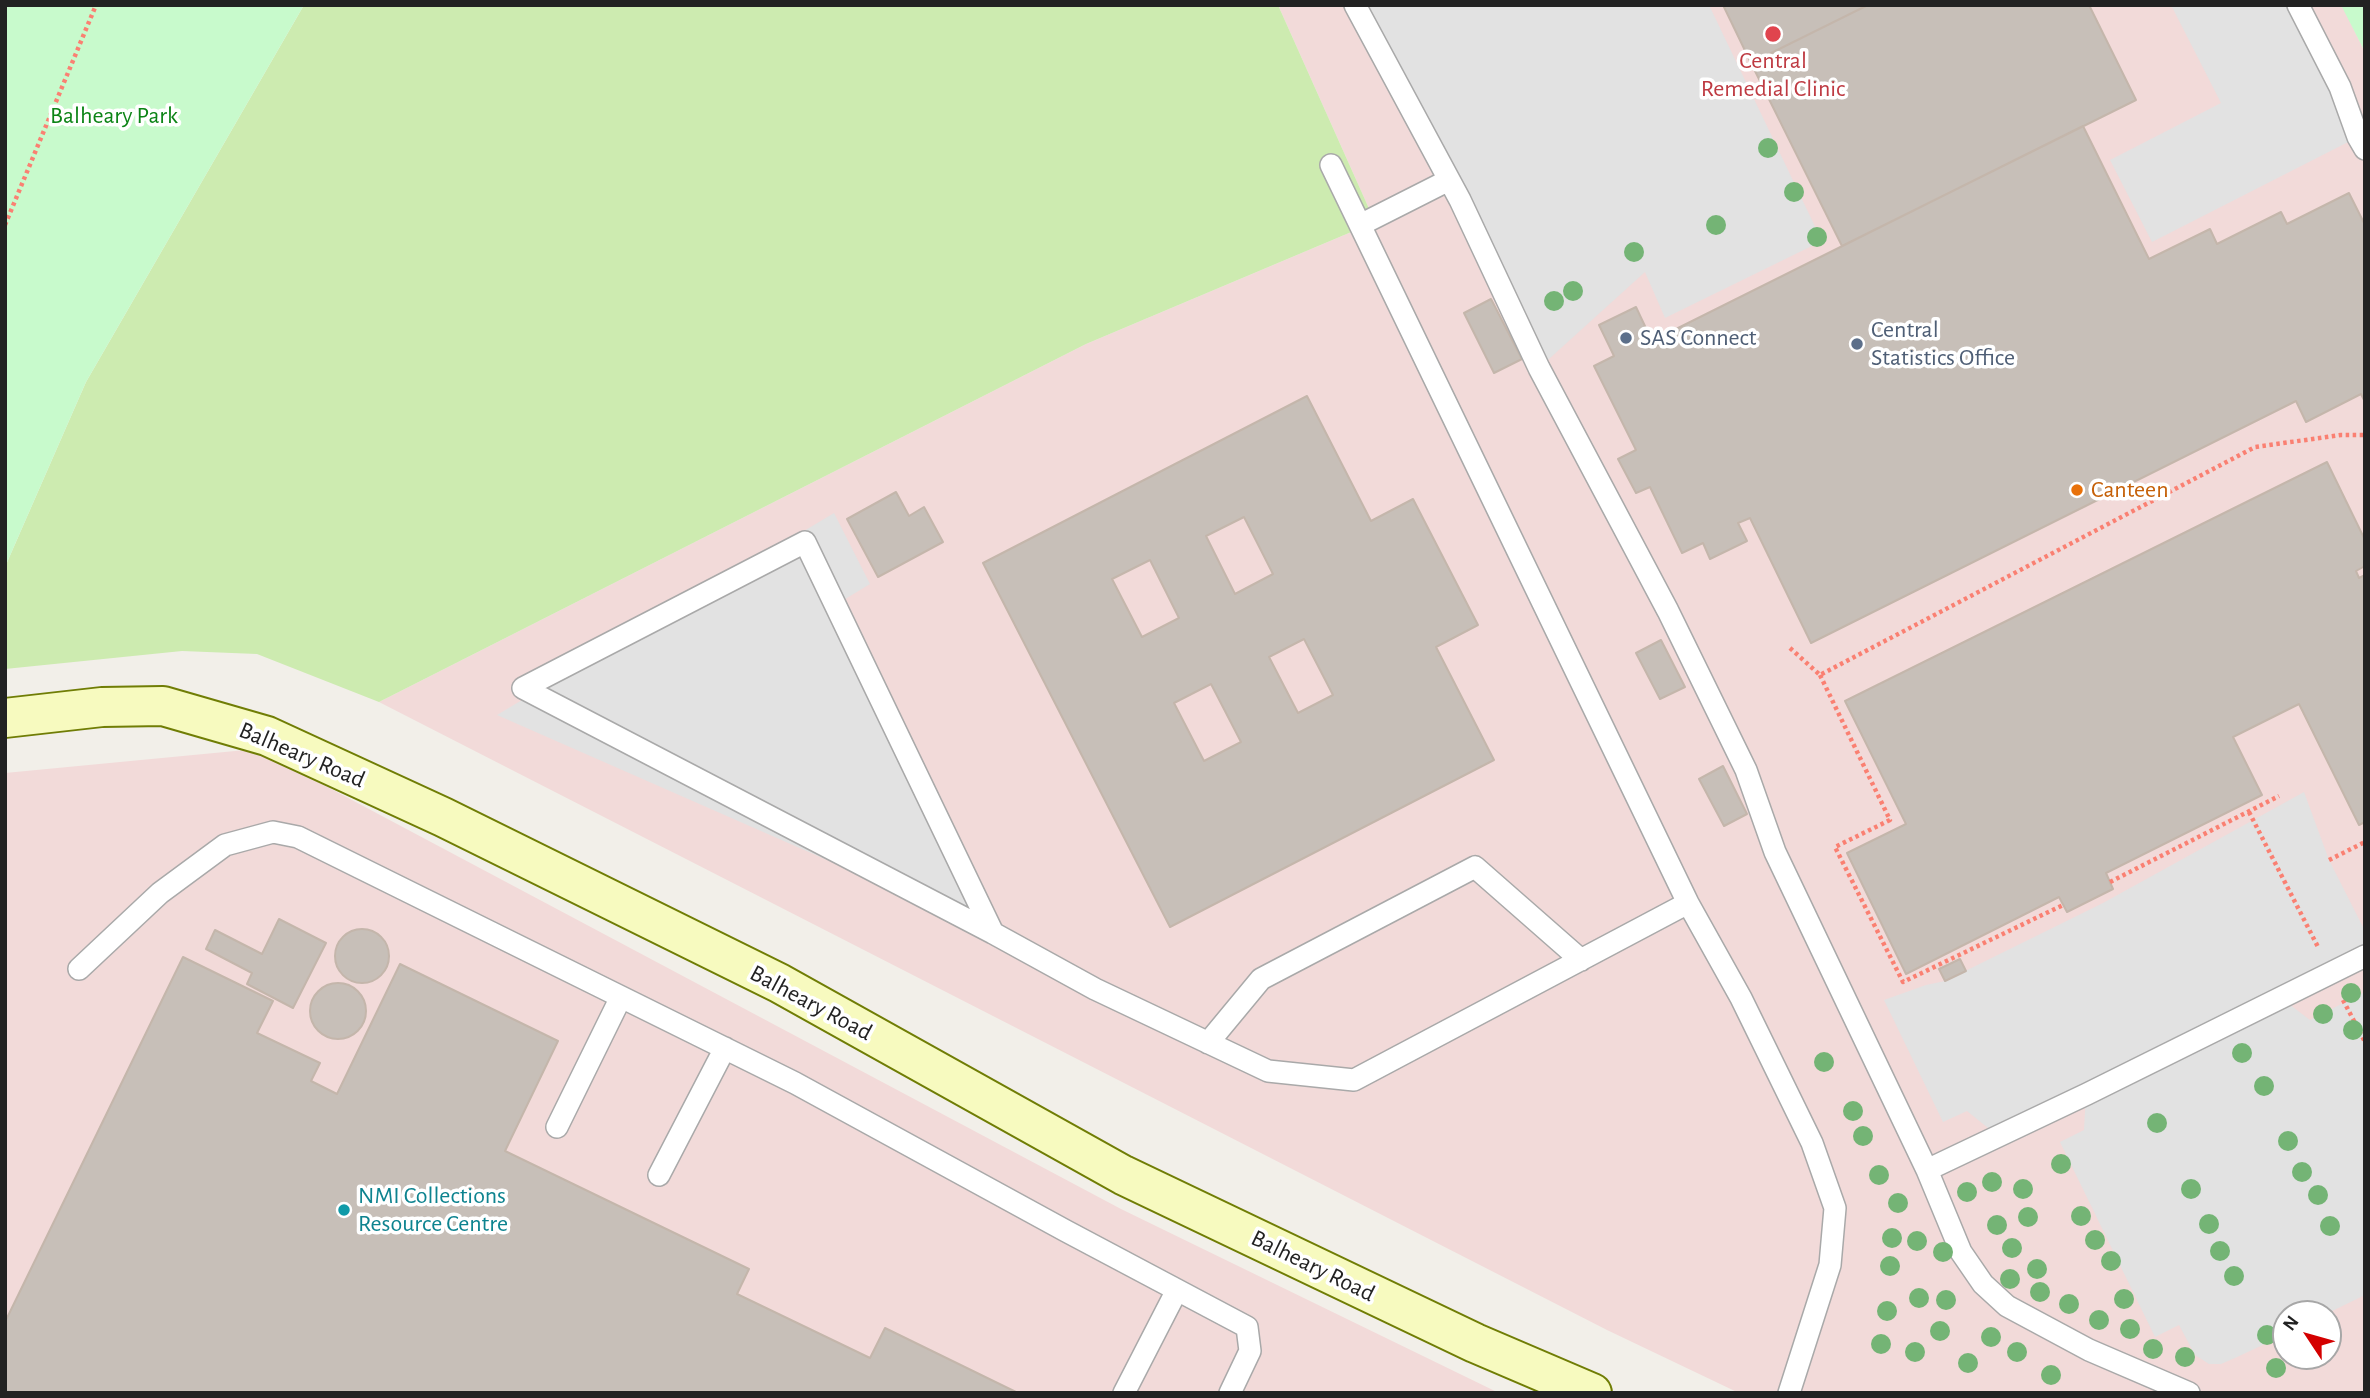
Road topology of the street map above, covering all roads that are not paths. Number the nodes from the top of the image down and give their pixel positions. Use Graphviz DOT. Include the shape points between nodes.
graph roads {
  1 [pos="1355,5"];
  2 [pos="2298,5"];
  3 [pos="2365,149"];
  4 [pos="1331,165"];
  5 [pos="1449,180"];
  6 [pos="1360,225"];
  7 [pos="5,718"];
  8 [pos="1688,903"];
  9 [pos="993,933"];
  10 [pos="2365,956"];
  11 [pos="1581,960"];
  12 [pos="79,970"];
  13 [pos="621,997"];
  14 [pos="1208,1043"];
  15 [pos="725,1048"];
  16 [pos="557,1127"];
  17 [pos="1927,1170"];
  18 [pos="659,1175"];
  19 [pos="1177,1290"];
  20 [pos="1124,1393"];
  21 [pos="1230,1393"];
  22 [pos="1592,1393"];
  23 [pos="1788,1393"];
  24 [pos="2189,1393"];
  1 -- 5 [label="lane"];
  2 -- 3 [label="lane"];
  4 -- 6 [label="lane"];
  5 -- 6 [label="lane"];
  5 -- 17 [label="lane" via="1539,368 1746,770 1775,852"];
  6 -- 8 [label="lane"];
  7 -- 22 [label="street, Balheary Road" via="102,707 163,706 267,736 443,817 779,983 1123,1175 1475,1343"];
  8 -- 11 [label="lane"];
  8 -- 23 [label="lane" via="1812,1143 1835,1208 1830,1265"];
  9 -- 9 [label="lane" via="806,542 523,688 597,727"];
  9 -- 14 [label="lane"];
  10 -- 17 [label="lane"];
  11 -- 14 [label="lane" via="1354,1080 1268,1071"];
  11 -- 14 [label="lane" via="1475,867 1261,979"];
  12 -- 13 [label="lane" via="160,893 225,845 273,832 298,837"];
  13 -- 15 [label="lane"];
  13 -- 16 [label="lane"];
  15 -- 18 [label="lane"];
  15 -- 19 [label="lane"];
  17 -- 24 [label="lane" via="1961,1252 1983,1284 2007,1306 2089,1350"];
  19 -- 20 [label="lane"];
  19 -- 21 [label="lane" via="1247,1327 1250,1351"];
}
